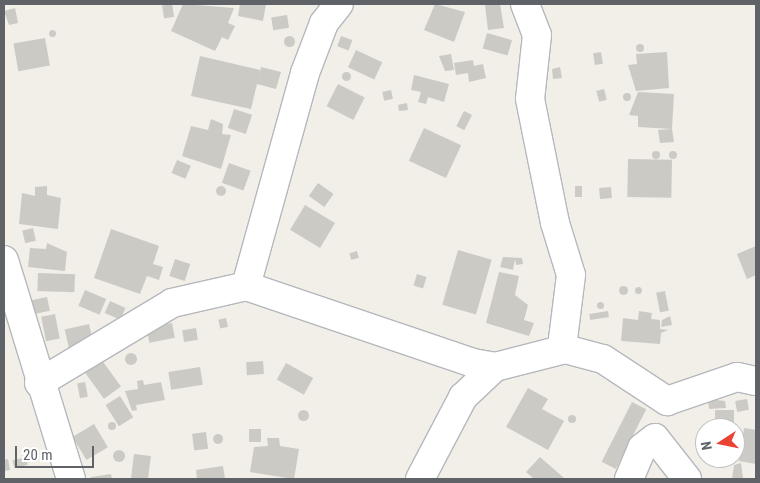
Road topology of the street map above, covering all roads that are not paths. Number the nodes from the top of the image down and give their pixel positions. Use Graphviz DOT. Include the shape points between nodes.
graph roads {
  1 [pos="339,4"];
  2 [pos="525,4"];
  3 [pos="4,260"];
  4 [pos="246,286"];
  5 [pos="565,349"];
  6 [pos="495,367"];
  7 [pos="756,381"];
  8 [pos="39,383"];
  9 [pos="666,401"];
  10 [pos="664,449"];
  11 [pos="71,479"];
  12 [pos="420,479"];
  13 [pos="629,479"];
  14 [pos="687,479"];
  1 -- 4 [label="street" via="324,23 305,73"];
  2 -- 5 [label="street" via="537,35 530,100 555,223 571,275 562,339"];
  3 -- 8 [label="street"];
  4 -- 6 [label="street"];
  4 -- 8 [label="street" via="172,303"];
  5 -- 6 [label="street"];
  5 -- 9 [label="street" via="603,359"];
  6 -- 12 [label="street" via="463,397"];
  7 -- 9 [label="street" via="737,377"];
  8 -- 11 [label="street"];
  9 -- 10 [label="street"];
  10 -- 13 [label="street" via="655,438 642,448"];
  10 -- 14 [label="street"];
}
